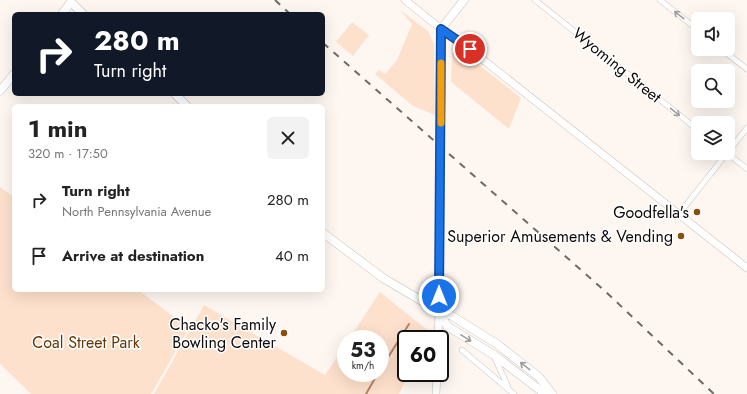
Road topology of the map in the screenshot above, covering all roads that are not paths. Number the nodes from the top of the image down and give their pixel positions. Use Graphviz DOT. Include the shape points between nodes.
graph roads {
  1 [pos="405,0"];
  2 [pos="464,0"];
  3 [pos="535,0"];
  4 [pos="660,0"];
  5 [pos="70,1"];
  6 [pos="63,12"];
  7 [pos="81,12"];
  8 [pos="691,24"];
  9 [pos="441,29"];
  10 [pos="730,56"];
  11 [pos="747,69"];
  12 [pos="12,76"];
  13 [pos="0,91"];
  14 [pos="177,96"];
  15 [pos="185,104"];
  16 [pos="691,124"];
  17 [pos="747,128"];
  18 [pos="735,143"];
  19 [pos="735,159"];
  20 [pos="721,160"];
  21 [pos="747,169"];
  22 [pos="679,214"];
  23 [pos="325,234"];
  24 [pos="747,268"];
  25 [pos="439,311"];
  26 [pos="438,330"];
  27 [pos="462,350"];
  28 [pos="494,355"];
  29 [pos="437,382"];
  30 [pos="509,392"];
  31 [pos="436,394"];
  32 [pos="514,394"];
  33 [pos="544,394"];
  34 [pos="552,394"];
  1 -- 9 [label="street"];
  2 -- 9 [label="main road"];
  3 -- 16 [label="street, Wyoming Street, one-way"];
  8 -- 4 [label="street, one-way"];
  5 -- 6 [label="main road"];
  5 -- 7 [label="main road"];
  9 -- 22 [label="street" via="464,44"];
  9 -- 25 [label="main road"];
  10 -- 11 [label="street"];
  12 -- 13 [label="main road"];
  14 -- 15 [label="main road"];
  17 -- 18 [label="street"];
  19 -- 21 [label="street"];
  20 -- 22 [label="street"];
  22 -- 24 [label="street"];
  23 -- 25 [label="main road" via="383,278"];
  25 -- 26 [label="street"];
  25 -- 28 [label="main road, one-way" via="447,326"];
  34 -- 25 [label="main road, one-way" via="539,377 497,344 452,316"];
  27 -- 30 [label="street"];
  28 -- 30 [label="street"];
  28 -- 33 [label="main road"];
  29 -- 31 [label="street"];
  30 -- 32 [label="street"];
}
